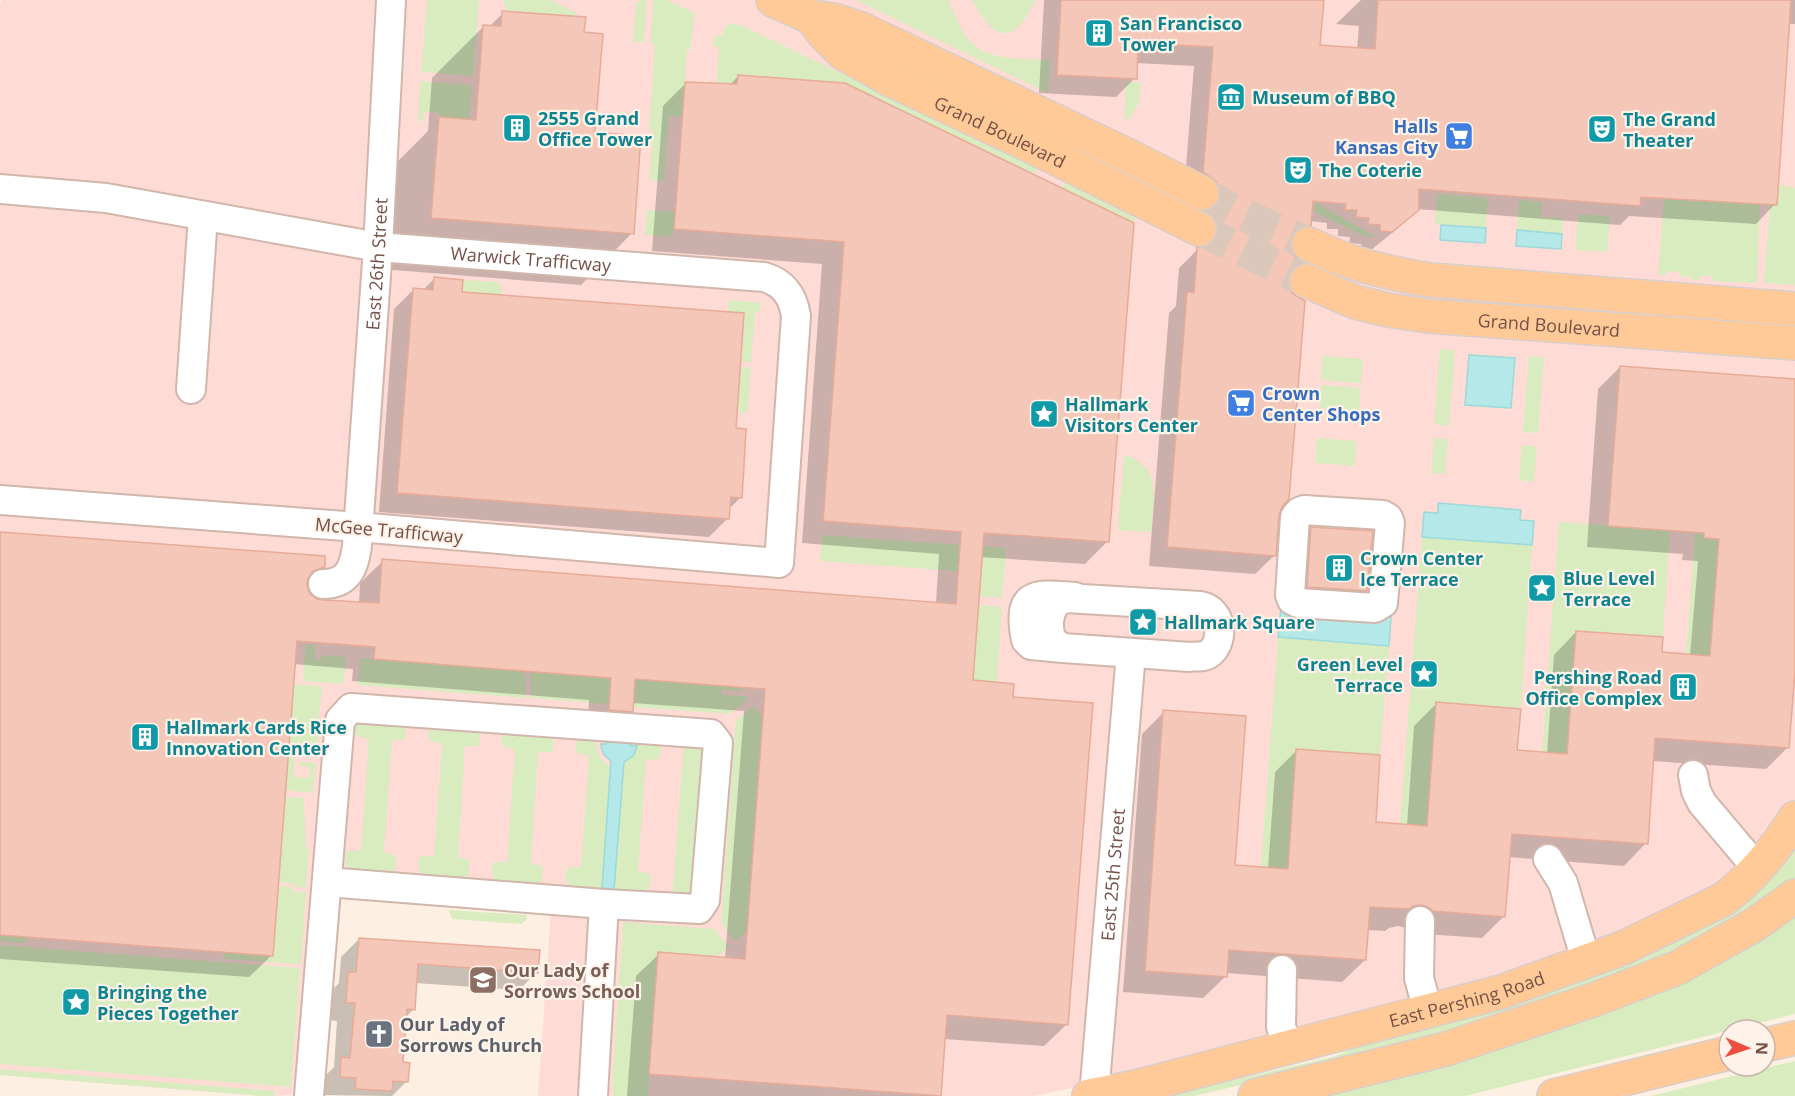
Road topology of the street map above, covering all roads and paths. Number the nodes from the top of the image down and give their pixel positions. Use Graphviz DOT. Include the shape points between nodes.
graph roads {
  1 [pos="392,0"];
  2 [pos="773,0"];
  3 [pos="811,17"];
  4 [pos="0,189"];
  5 [pos="1202,193"];
  6 [pos="203,216"];
  7 [pos="1199,229"];
  8 [pos="1310,244"];
  9 [pos="378,247"];
  10 [pos="1306,281"];
  11 [pos="1795,309"];
  12 [pos="1795,344"];
  13 [pos="191,389"];
  14 [pos="0,500"];
  15 [pos="1304,510"];
  16 [pos="358,527"];
  17 [pos="779,563"];
  18 [pos="323,584"];
  19 [pos="1131,653"];
  20 [pos="1693,774"];
  21 [pos="1795,819"];
  22 [pos="1548,859"];
  23 [pos="1756,867"];
  24 [pos="327,882"];
  25 [pos="1795,896"];
  26 [pos="604,904"];
  27 [pos="1420,921"];
  28 [pos="1584,962"];
  29 [pos="1282,969"];
  30 [pos="1428,1011"];
  31 [pos="1795,1038"];
  32 [pos="1777,1042"];
  33 [pos="1289,1047"];
  34 [pos="1717,1056"];
  35 [pos="309,1096"];
  36 [pos="593,1096"];
  37 [pos="1092,1096"];
  38 [pos="1255,1096"];
  39 [pos="1554,1096"];
  1 -- 9 [label="street, East 26th Street"];
  2 -- 3 [label="main road, Grand Boulevard"];
  3 -- 5 [label="main road, Grand Boulevard" via="861,29"];
  3 -- 7 [label="main road, Grand Boulevard" via="843,53 891,80"];
  4 -- 6 [label="street, Warwick Trafficway" via="106,198"];
  6 -- 9 [label="street, Warwick Trafficway"];
  6 -- 13 [label="street"];
  8 -- 11 [label="main road, Grand Boulevard" via="1378,271 1430,280"];
  9 -- 16 [label="street, East 26th Street"];
  9 -- 17 [label="street, Warwick Trafficway" via="764,277 782,285 792,299 796,316"];
  10 -- 12 [label="main road, Grand Boulevard" via="1355,302 1428,316"];
  14 -- 16 [label="street, McGee Trafficway"];
  15 -- 15 [label="street" via="1295,517 1292,600 1380,607 1388,518"];
  16 -- 17 [label="street, McGee Trafficway"];
  16 -- 18 [label="street, East 26th Street" via="351,568 337,583"];
  19 -- 19 [label="street" via="1205,656 1215,649 1218,640 1217,617 1200,606 1083,598 1055,603 1049,616 1052,641 1063,648"];
  19 -- 37 [label="street, East 25th Street"];
  20 -- 23 [label="street" via="1702,803"];
  21 -- 23 [label="main road, East Pershing Road"];
  22 -- 28 [label="street" via="1563,883"];
  23 -- 28 [label="main road, East Pershing Road" via="1724,899 1623,948"];
  24 -- 26 [label="street"];
  24 -- 26 [label="street" via="340,720 351,708 711,734 718,743 705,900 699,909"];
  24 -- 35 [label="street"];
  25 -- 38 [label="main road" via="1754,926 1677,968 1593,1000 1446,1049"];
  26 -- 36 [label="street"];
  27 -- 30 [label="street" via="1419,978"];
  28 -- 30 [label="main road, East Pershing Road" via="1501,992"];
  29 -- 33 [label="street" via="1281,1027"];
  30 -- 33 [label="main road, East Pershing Road"];
  31 -- 32 [label="main road"];
  33 -- 37 [label="main road, East Pershing Road"];
  34 -- 39 [label="main road"];
}
